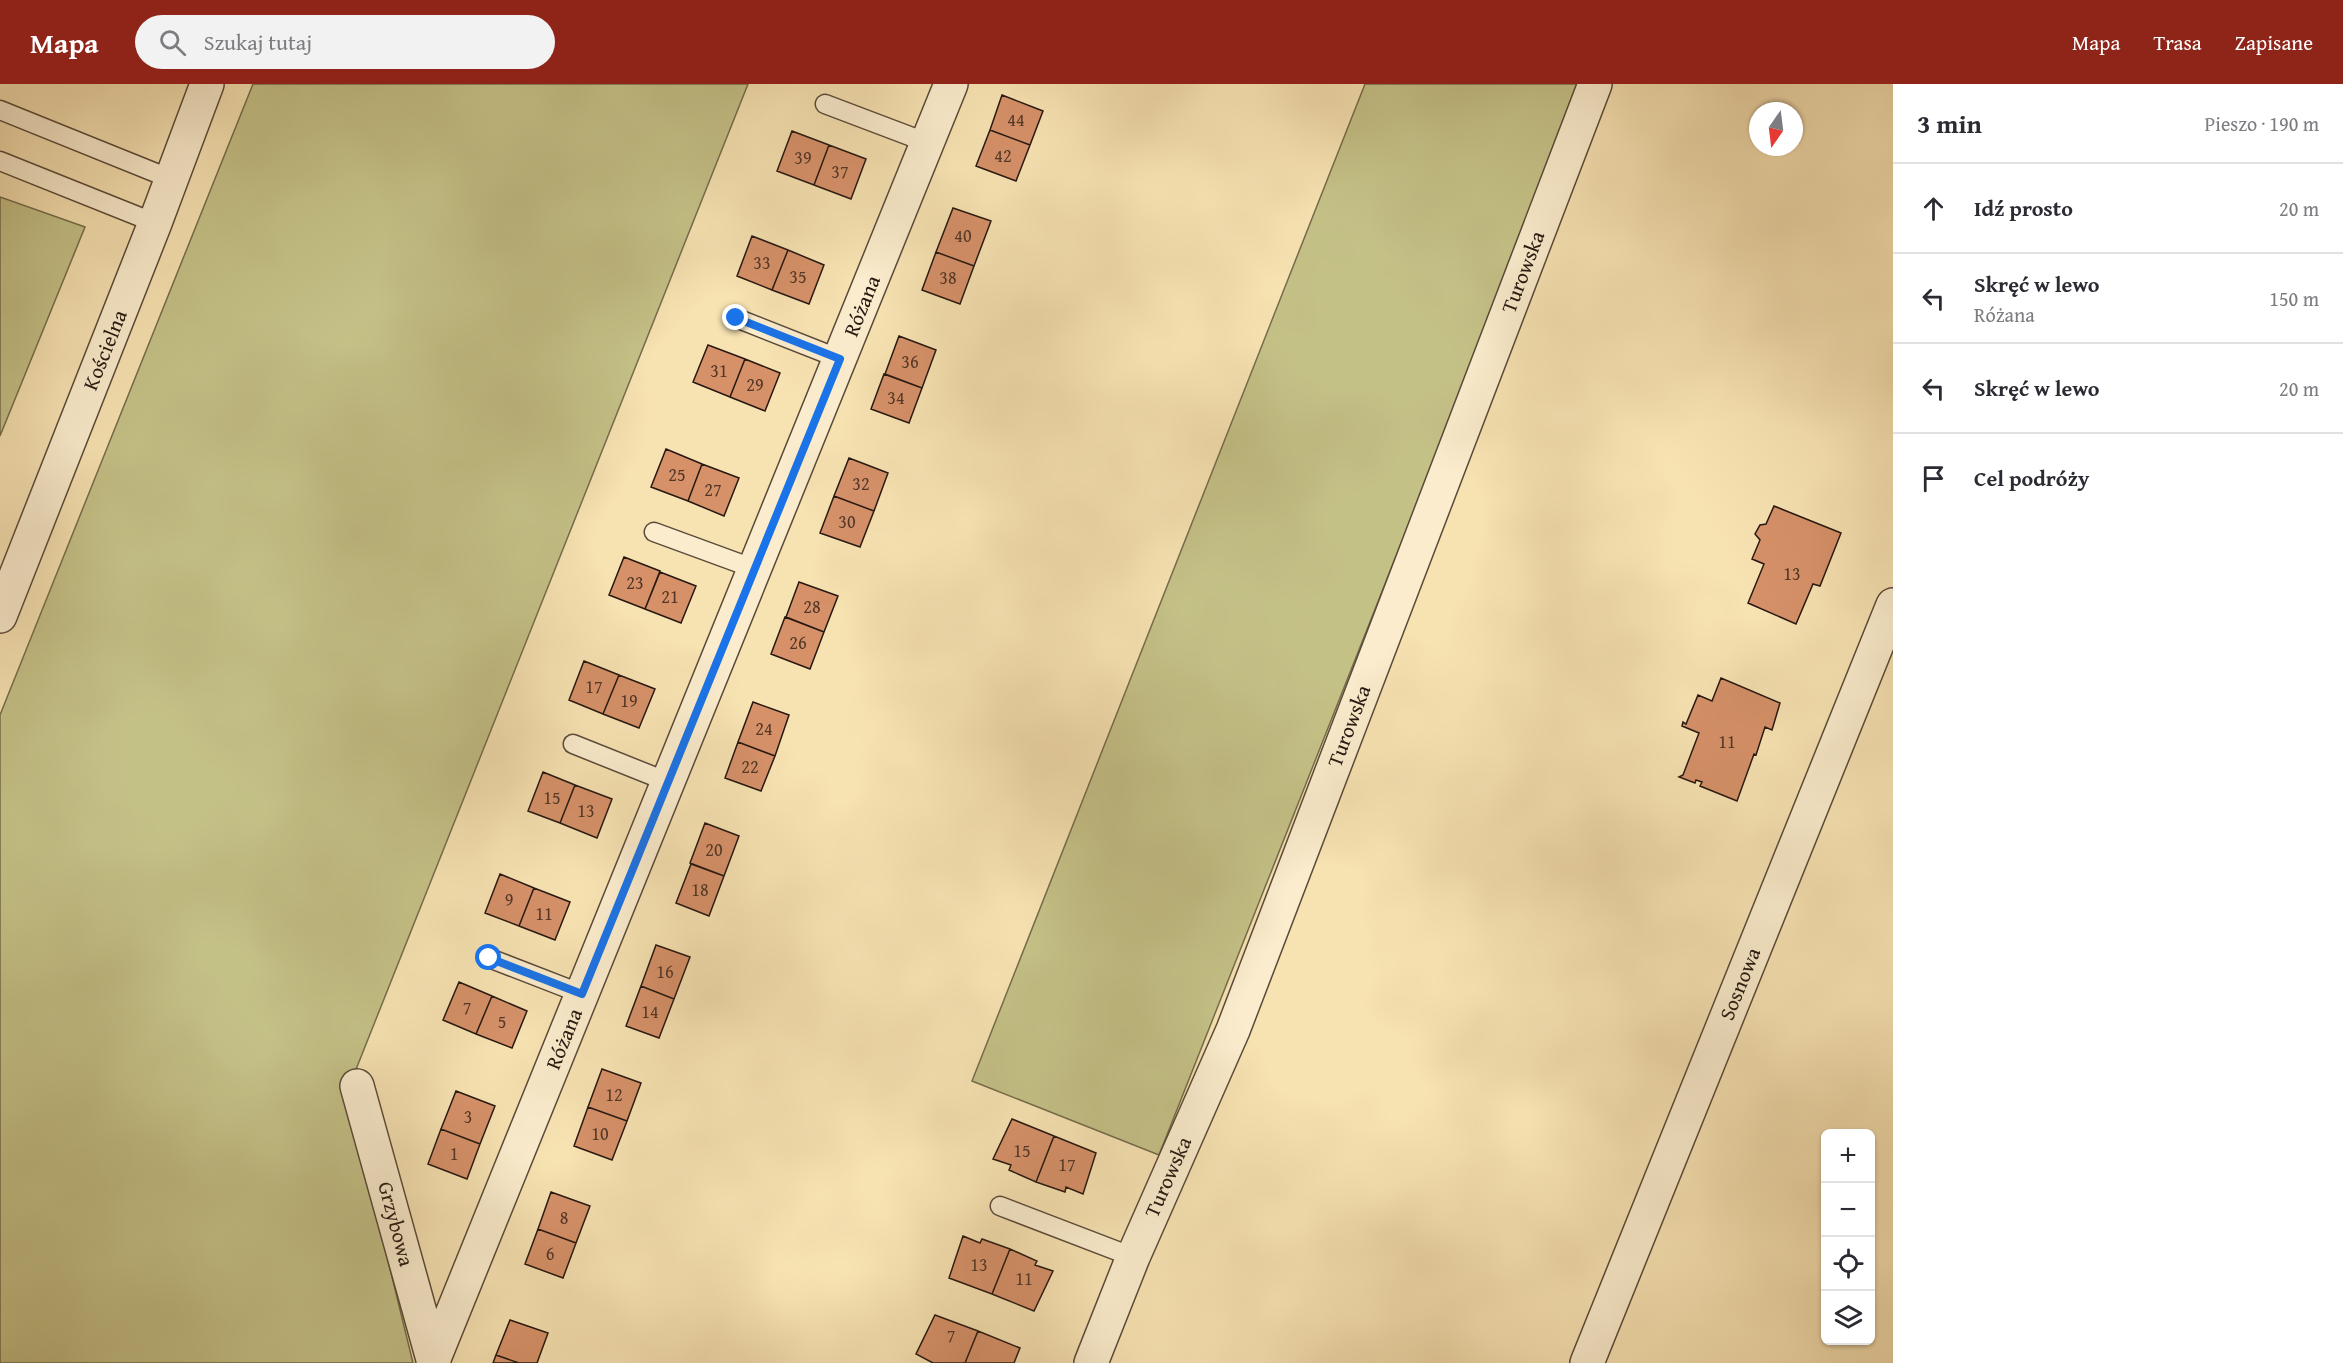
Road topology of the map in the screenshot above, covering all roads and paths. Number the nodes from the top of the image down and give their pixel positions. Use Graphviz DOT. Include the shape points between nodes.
graph roads {
  1 [pos="207,84"];
  2 [pos="951,84"];
  3 [pos="1595,84"];
  4 [pos="825,104"];
  5 [pos="0,110"];
  6 [pos="927,144"];
  7 [pos="0,161"];
  8 [pos="171,179"];
  9 [pos="155,223"];
  10 [pos="736,318"];
  11 [pos="840,359"];
  12 [pos="654,532"];
  13 [pos="754,569"];
  14 [pos="1893,605"];
  15 [pos="0,616"];
  16 [pos="573,744"];
  17 [pos="668,782"];
  18 [pos="489,958"];
  19 [pos="582,994"];
  20 [pos="357,1086"];
  21 [pos="1000,1206"];
  22 [pos="1133,1257"];
  23 [pos="434,1362"];
  24 [pos="1091,1363"];
  25 [pos="1587,1363"];
  1 -- 8 [label="street, Kościelna"];
  2 -- 6 [label="street, Różana"];
  3 -- 22 [label="street, Turowska" via="1233,1030"];
  4 -- 6 [label="lane"];
  5 -- 8 [label="lane"];
  6 -- 11 [label="street, Różana"];
  7 -- 9 [label="lane"];
  8 -- 9 [label="street, Kościelna"];
  9 -- 15 [label="street, Kościelna"];
  10 -- 11 [label="lane"];
  11 -- 13 [label="street, Różana"];
  12 -- 13 [label="lane"];
  13 -- 17 [label="street, Różana"];
  14 -- 25 [label="street, Sosnowa"];
  16 -- 17 [label="lane"];
  17 -- 19 [label="street, Różana"];
  18 -- 19 [label="lane"];
  19 -- 23 [label="street, Różana"];
  20 -- 23 [label="street, Grzybowa"];
  21 -- 22 [label="lane"];
  22 -- 24 [label="street, Turowska"];
}
